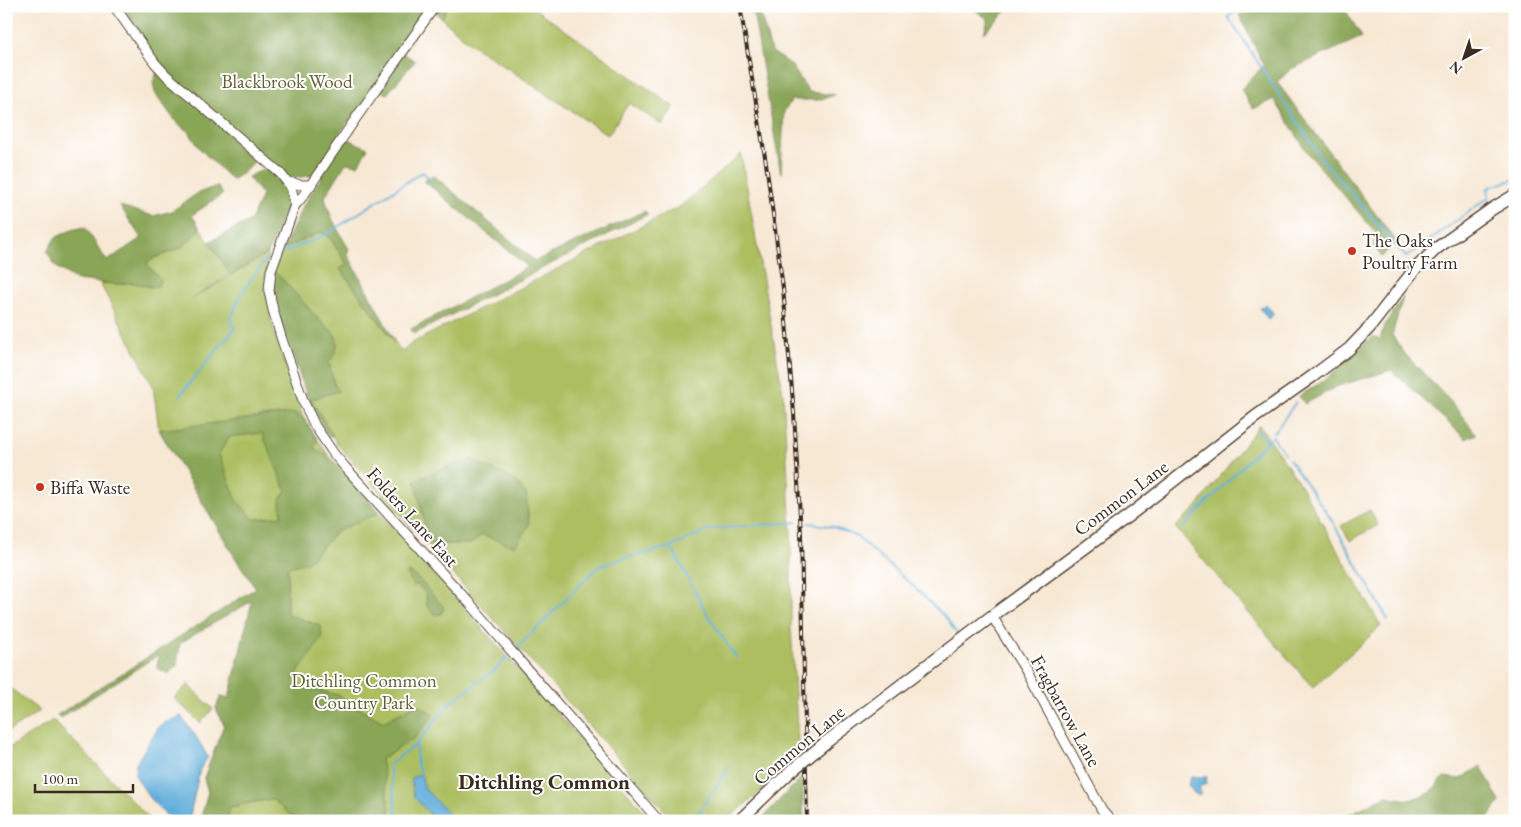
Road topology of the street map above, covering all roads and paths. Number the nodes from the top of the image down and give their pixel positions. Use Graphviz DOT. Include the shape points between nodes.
graph roads {
  1 [pos="114,6"];
  2 [pos="435,6"];
  3 [pos="288,182"];
  4 [pos="311,185"];
  5 [pos="1515,195"];
  6 [pos="295,205"];
  7 [pos="992,616"];
  8 [pos="659,821"];
  9 [pos="739,821"];
  10 [pos="1112,821"];
  1 -- 3 [label="street" via="166,75"];
  2 -- 4 [label="street, Folders Lane East"];
  3 -- 4 [label="street"];
  3 -- 6 [label="street"];
  4 -- 6 [label="street, Folders Lane East"];
  5 -- 7 [label="main road, Common Lane" via="1437,248 1415,269 1349,349"];
  6 -- 8 [label="street, Folders Lane East" via="270,271 269,291 282,340 304,403 316,426 345,467 474,608"];
  7 -- 9 [label="main road, Common Lane, bridge" via="825,743"];
  7 -- 10 [label="street, Fragbarrow Lane" via="1028,674 1102,810"];
}
